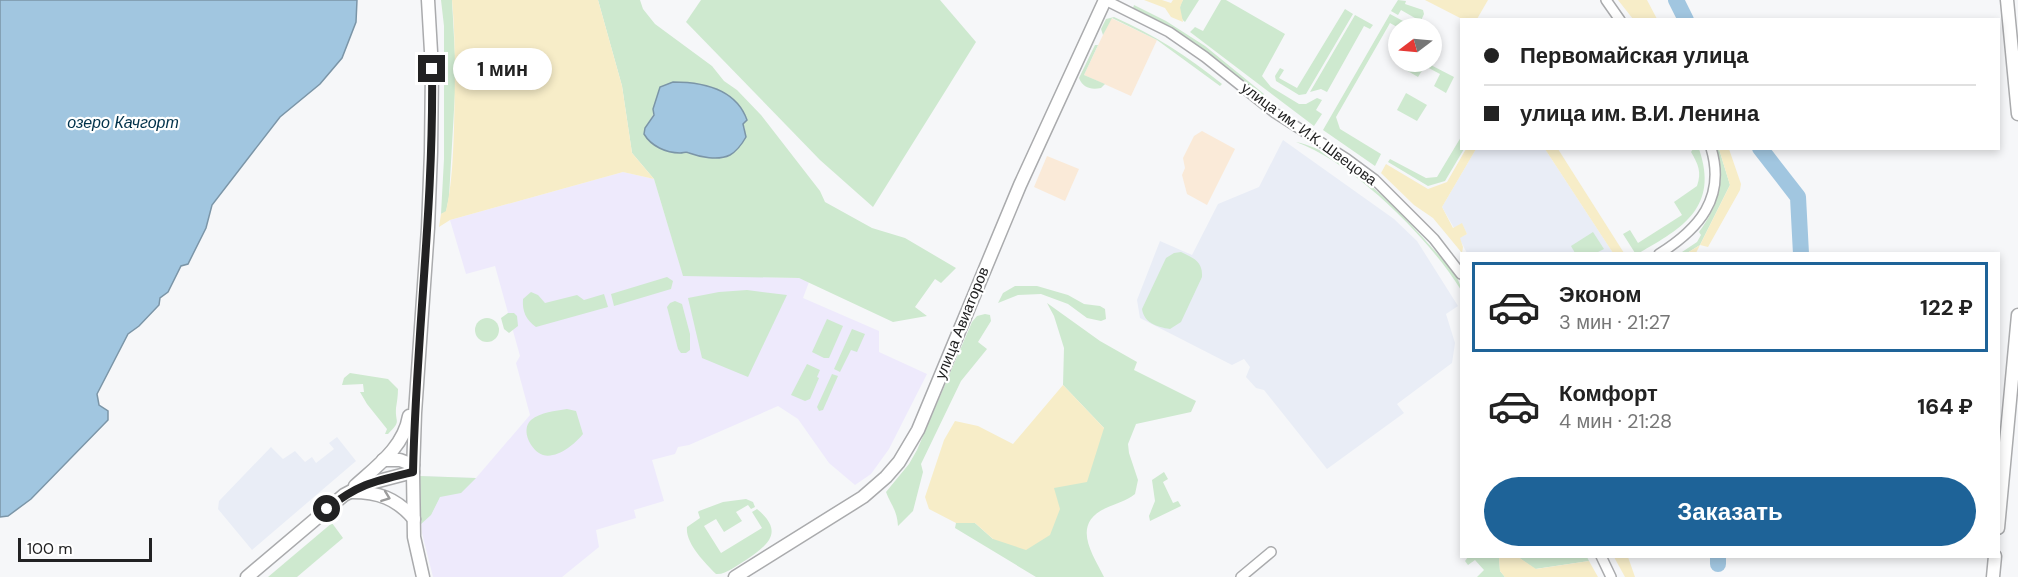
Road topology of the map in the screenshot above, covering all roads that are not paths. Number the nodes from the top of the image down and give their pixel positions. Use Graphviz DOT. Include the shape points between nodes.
graph roads {
  1 [pos="428,0"];
  2 [pos="1105,0"];
  3 [pos="1606,0"];
  4 [pos="2007,0"];
  5 [pos="1619,18"];
  6 [pos="2018,114"];
  7 [pos="1711,150"];
  8 [pos="1662,252"];
  9 [pos="1460,273"];
  10 [pos="2018,315"];
  11 [pos="417,368"];
  12 [pos="383,460"];
  13 [pos="413,469"];
  14 [pos="347,494"];
  15 [pos="2000,507"];
  16 [pos="414,519"];
  17 [pos="1271,552"];
  18 [pos="1602,558"];
  19 [pos="1995,558"];
  20 [pos="247,577"];
  21 [pos="423,577"];
  22 [pos="735,577"];
  23 [pos="1242,577"];
  24 [pos="1611,577"];
  25 [pos="1993,577"];
  1 -- 11 [label="main road" via="432,115"];
  2 -- 9 [label="street, улица им. И.К. Швецова" via="1178,38 1275,113 1374,179 1434,239"];
  2 -- 22 [label="main road, улица Авиаторов" via="1020,185 918,430 899,462 863,497"];
  3 -- 5 [label="street"];
  4 -- 6 [label="main road"];
  7 -- 8 [label="street" via="1714,181 1707,209 1695,227"];
  10 -- 15 [label="main road"];
  11 -- 12 [label="main road" via="405,434"];
  11 -- 13 [label="main road"];
  12 -- 13 [label="main road" via="400,460"];
  12 -- 14 [label="main road"];
  13 -- 14 [label="main road"];
  13 -- 16 [label="main road"];
  14 -- 16 [label="main road, one-way" via="389,498"];
  14 -- 20 [label="main road"];
  16 -- 21 [label="main road"];
  17 -- 23 [label="street"];
  18 -- 24 [label="street"];
  19 -- 25 [label="main road"];
}
